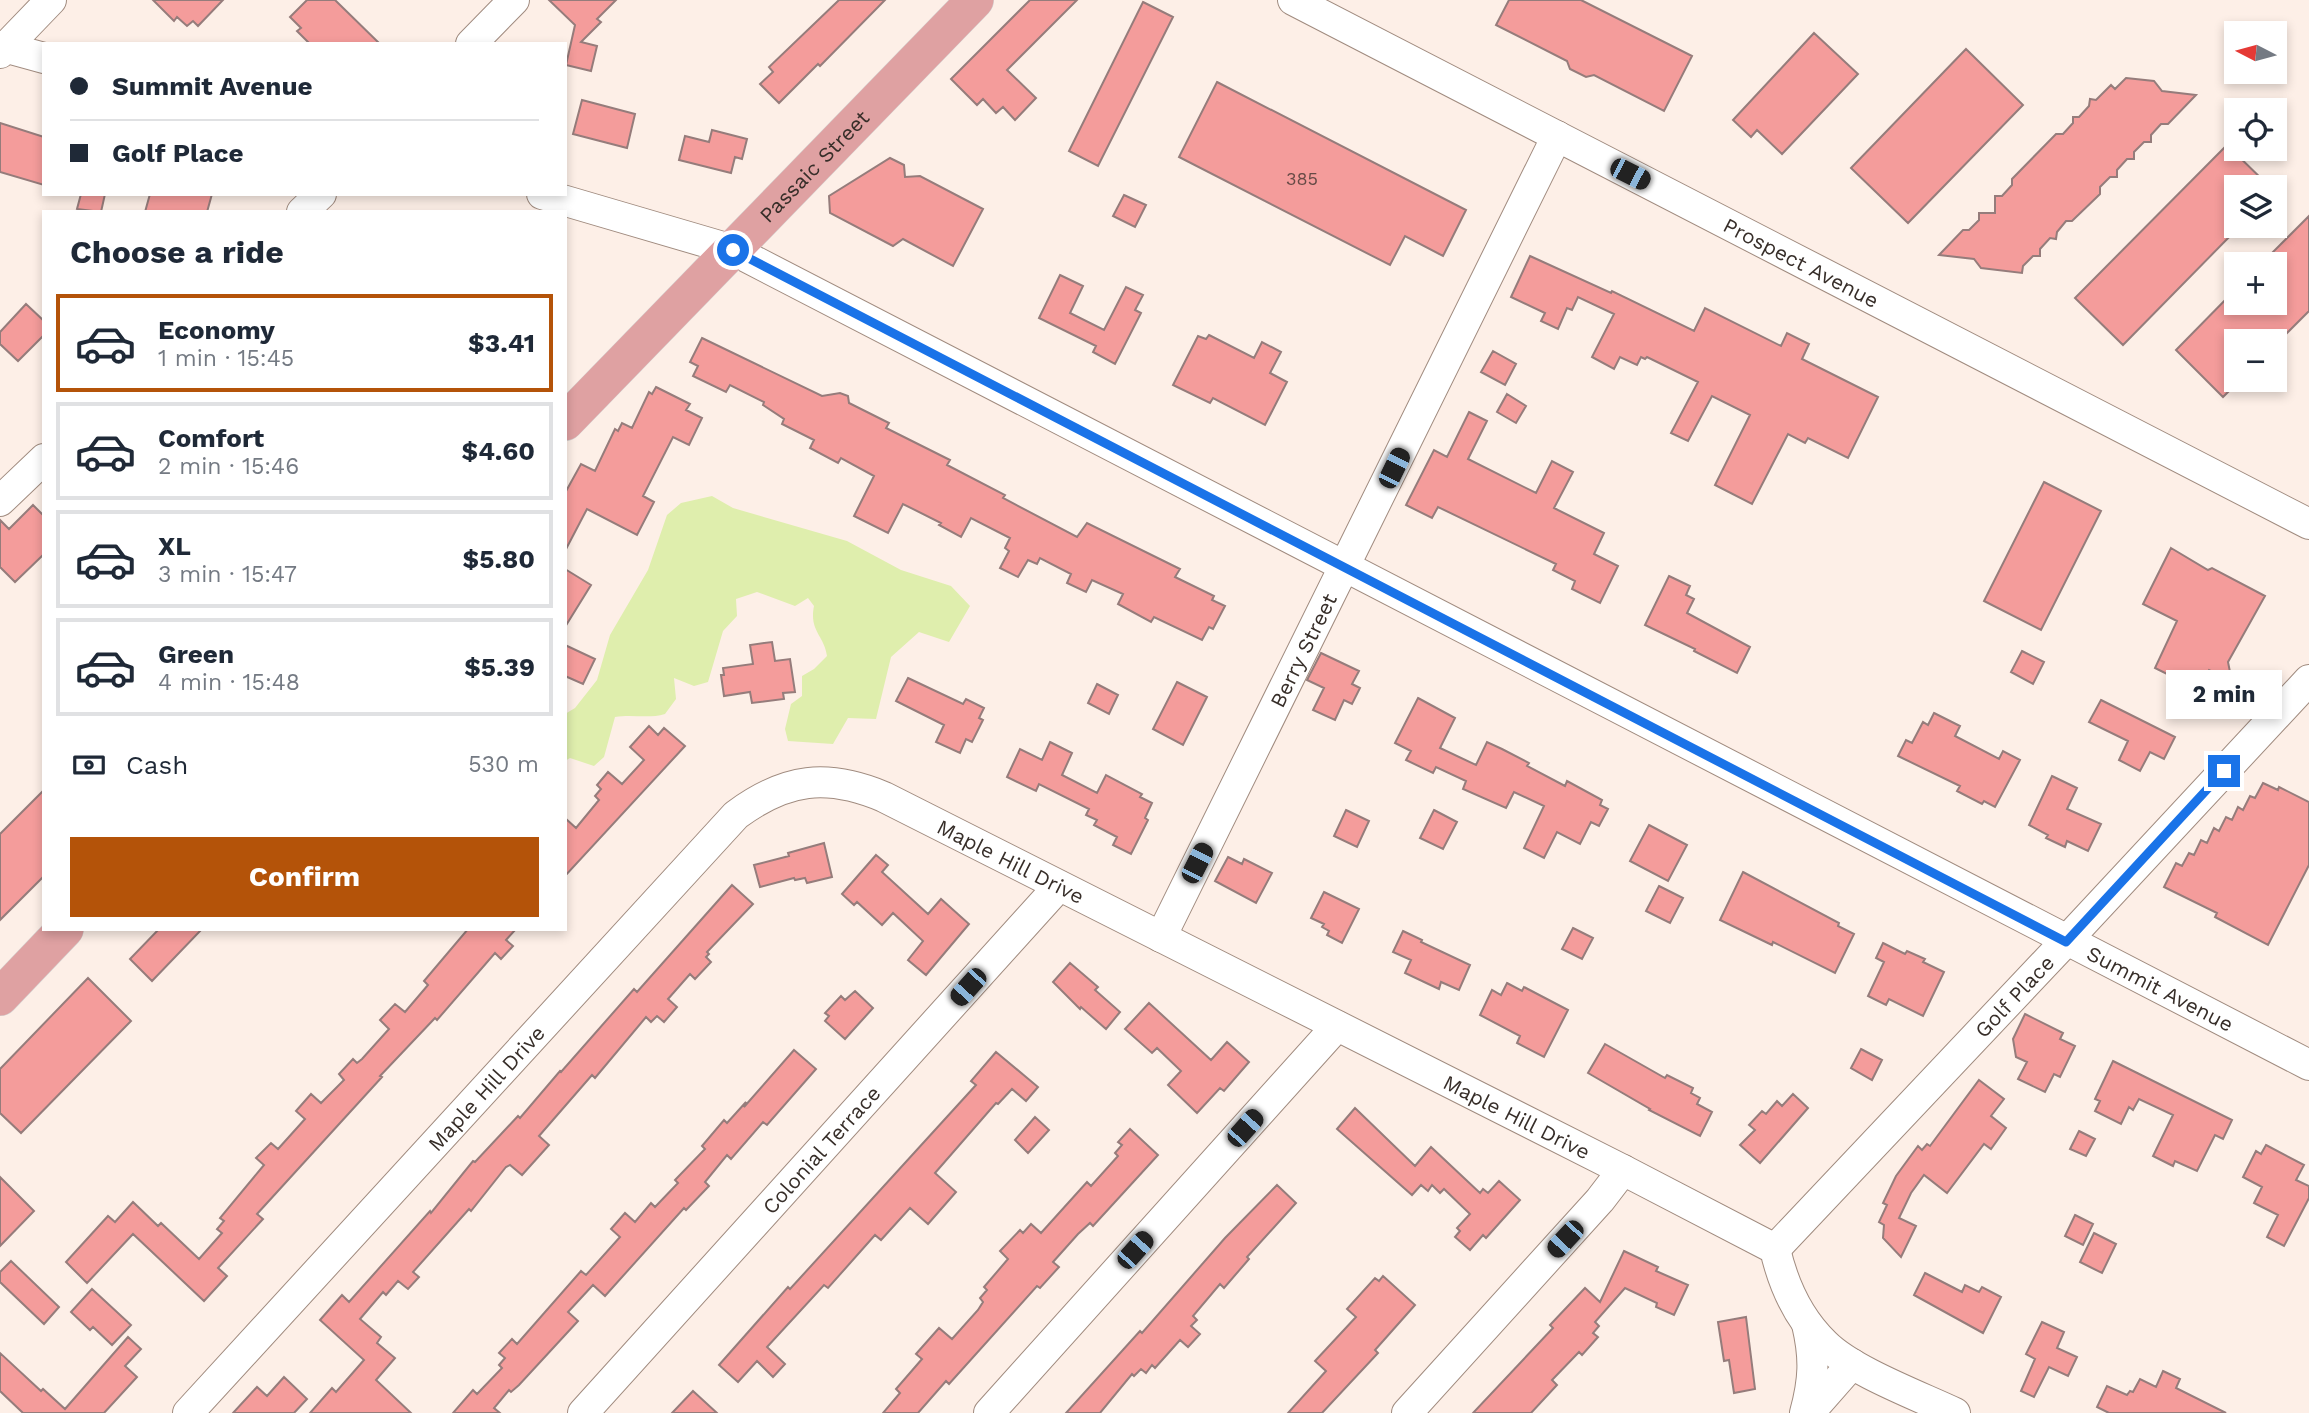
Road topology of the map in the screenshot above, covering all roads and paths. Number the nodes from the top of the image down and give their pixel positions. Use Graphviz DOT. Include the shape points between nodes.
graph roads {
  1 [pos="51,0"];
  2 [pos="514,0"];
  3 [pos="975,0"];
  4 [pos="1293,0"];
  5 [pos="473,42"];
  6 [pos="2,49"];
  7 [pos="42,58"];
  8 [pos="1556,136"];
  9 [pos="319,196"];
  10 [pos="549,196"];
  11 [pos="304,210"];
  12 [pos="733,250"];
  13 [pos="567,420"];
  14 [pos="42,461"];
  15 [pos="0,501"];
  16 [pos="2309,524"];
  17 [pos="1345,568"];
  18 [pos="2309,680"];
  19 [pos="1059,886"];
  20 [pos="63,931"];
  21 [pos="1160,937"];
  22 [pos="2066,942"];
  23 [pos="0,997"];
  24 [pos="1337,1026"];
  25 [pos="2309,1065"];
  26 [pos="1623,1170"];
  27 [pos="1775,1249"];
  28 [pos="1807,1324"];
  29 [pos="1852,1364"];
  30 [pos="188,1413"];
  31 [pos="583,1413"];
  32 [pos="989,1413"];
  33 [pos="1407,1413"];
  34 [pos="1807,1413"];
  35 [pos="1955,1413"];
  1 -- 6 [label="street"];
  2 -- 5 [label="street"];
  3 -- 12 [label="main road, Passaic Street"];
  4 -- 8 [label="street, Prospect Avenue"];
  6 -- 7 [label="street"];
  8 -- 16 [label="street, Prospect Avenue"];
  8 -- 17 [label="street, Berry Street"];
  9 -- 11 [label="street"];
  10 -- 12 [label="street, Summit Avenue"];
  12 -- 13 [label="main road, Passaic Street"];
  12 -- 17 [label="street, Summit Avenue"];
  14 -- 15 [label="street"];
  17 -- 21 [label="street, Berry Street"];
  17 -- 22 [label="street, Summit Avenue"];
  18 -- 22 [label="street, Golf Place"];
  19 -- 21 [label="street, Maple Hill Drive"];
  19 -- 30 [label="street, Maple Hill Drive" via="859,787 806,783 758,799 736,815"];
  19 -- 31 [label="street, Colonial Terrace"];
  20 -- 23 [label="main road"];
  21 -- 24 [label="street, Maple Hill Drive"];
  22 -- 25 [label="street, Summit Avenue"];
  22 -- 27 [label="street, Golf Place"];
  24 -- 26 [label="street, Maple Hill Drive"];
  24 -- 32 [label="street"];
  26 -- 27 [label="street, Maple Hill Drive"];
  26 -- 33 [label="street"];
  27 -- 28 [label="street" via="1790,1295"];
  28 -- 29 [label="street" via="1826,1346"];
  28 -- 34 [label="street" via="1814,1351"];
  29 -- 34 [label="street"];
  29 -- 35 [label="street"];
}
